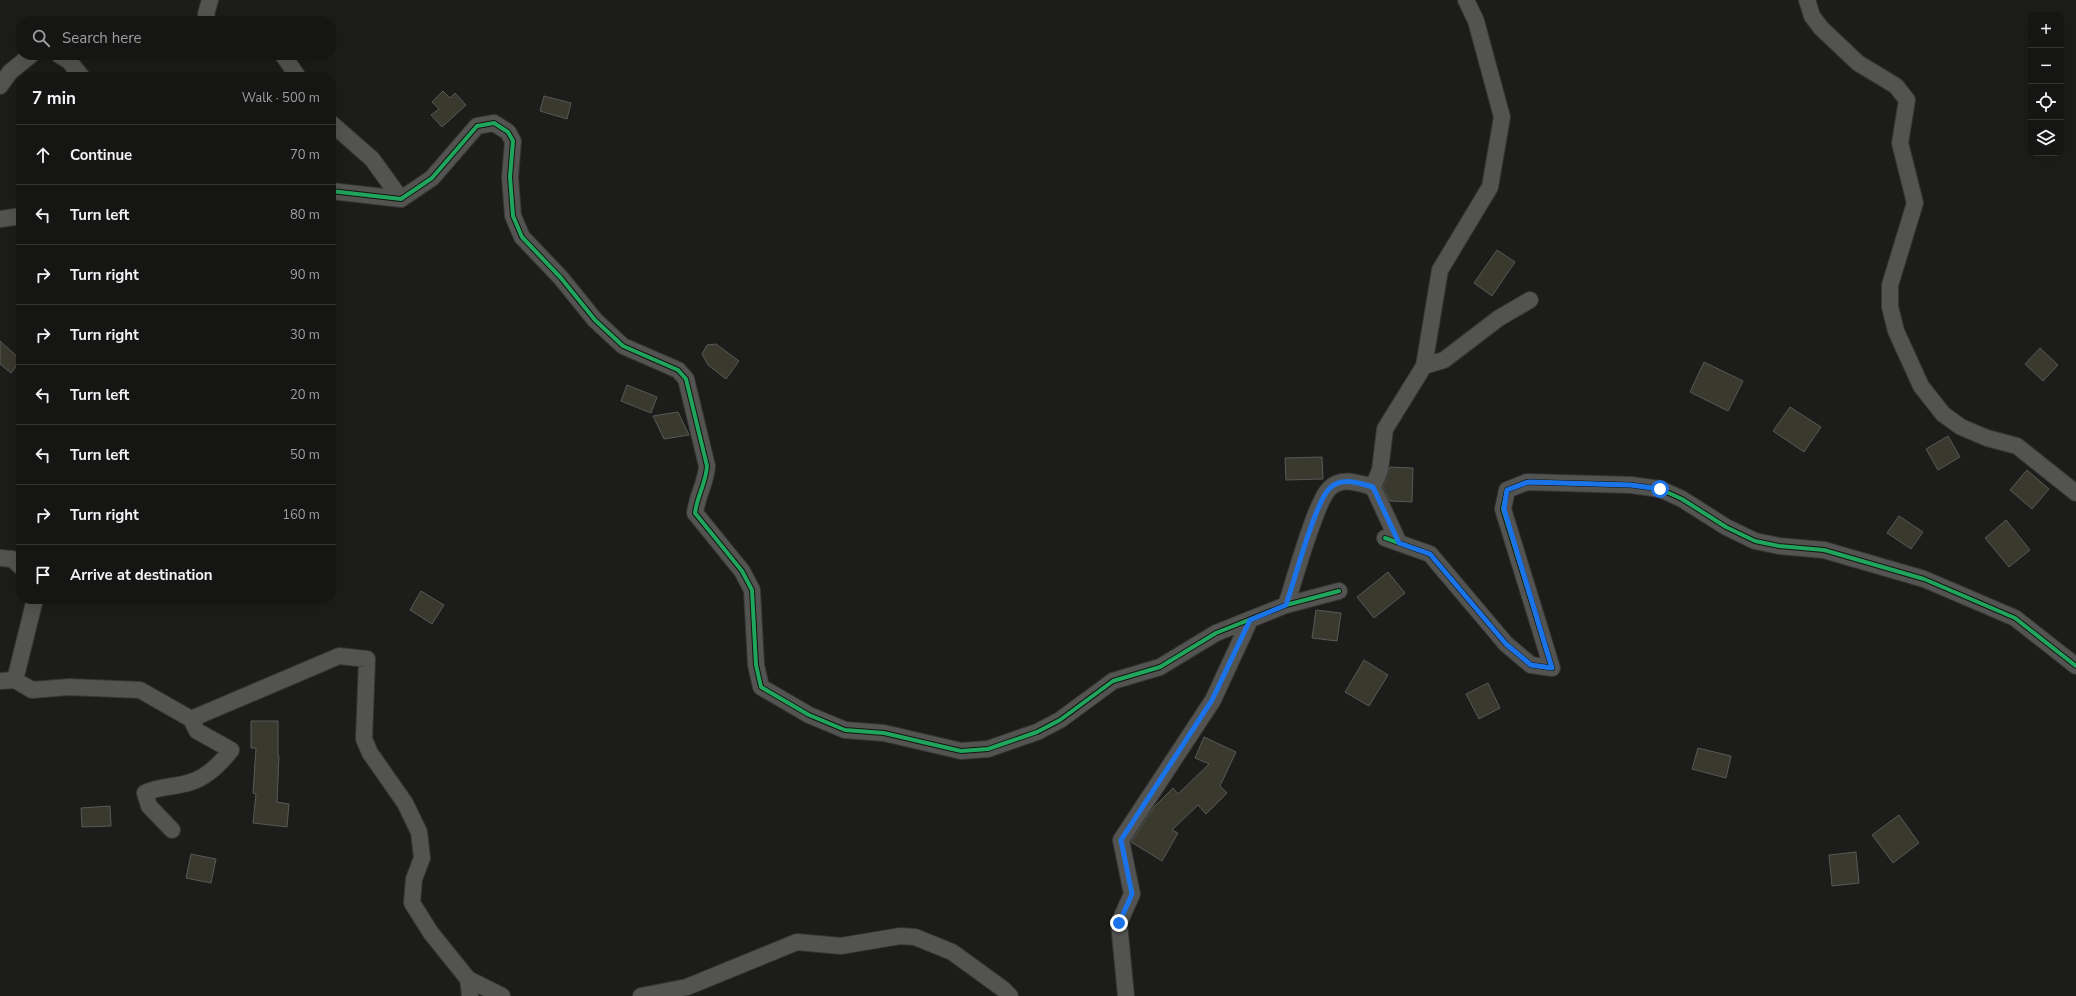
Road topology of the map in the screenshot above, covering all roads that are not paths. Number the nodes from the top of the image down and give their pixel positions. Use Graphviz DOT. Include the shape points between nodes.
graph roads {
  1 [pos="210,0"];
  2 [pos="1466,0"];
  3 [pos="1807,0"];
  4 [pos="207,16"];
  5 [pos="25,60"];
  6 [pos="67,60"];
  7 [pos="286,60"];
  8 [pos="78,72"];
  9 [pos="295,72"];
  10 [pos="0,86"];
  11 [pos="336,127"];
  12 [pos="336,192"];
  13 [pos="401,199"];
  14 [pos="16,217"];
  15 [pos="0,219"];
  16 [pos="1530,300"];
  17 [pos="1424,366"];
  18 [pos="1373,487"];
  19 [pos="2076,493"];
  20 [pos="0,558"];
  21 [pos="16,563"];
  22 [pos="1339,591"];
  23 [pos="33,604"];
  24 [pos="1286,605"];
  25 [pos="1250,620"];
  26 [pos="2076,666"];
  27 [pos="7,680"];
  28 [pos="191,719"];
  29 [pos="172,830"];
  30 [pos="468,979"];
  31 [pos="470,996"];
  32 [pos="502,996"];
  33 [pos="641,996"];
  34 [pos="1010,996"];
  35 [pos="1126,996"];
  1 -- 4 [label="street"];
  2 -- 17 [label="street" via="1476,21 1502,117 1490,187 1440,270"];
  3 -- 19 [label="street" via="1812,16 1821,28 1858,63 1896,86 1907,100 1900,143 1915,203 1890,285 1890,307 1896,331 1921,386 1943,414 1961,427 1987,438 2017,446"];
  5 -- 10 [label="street" via="10,72"];
  6 -- 8 [label="street"];
  7 -- 9 [label="street"];
  11 -- 13 [label="street" via="372,158"];
  12 -- 13 [label="street"];
  13 -- 25 [label="street" via="432,178 477,126 494,123 508,132 513,141 510,177 513,216 522,237 561,278 595,320 623,346 678,370 686,379 707,466 706,479 696,502 695,513 742,570 752,590 756,665 761,687 809,715 845,730 884,733 961,751 988,749 1037,732 1060,720 1113,681 1160,667 1216,633"];
  14 -- 15 [label="street"];
  16 -- 17 [label="street" via="1499,318 1444,360"];
  17 -- 18 [label="street" via="1386,429 1380,470"];
  18 -- 24 [label="street" via="1347,480 1329,488 1318,508"];
  18 -- 26 [label="street" via="1392,541 1430,554 1506,644 1531,665 1552,668 1504,509 1507,490 1528,482 1631,485 1660,489 1682,498 1726,527 1755,541 1824,550 1924,579 2015,618"];
  20 -- 21 [label="street" via="12,559"];
  22 -- 24 [label="street"];
  23 -- 27 [label="street"];
  24 -- 25 [label="street"];
  25 -- 35 [label="street" via="1212,700 1121,840 1132,894 1119,923"];
  27 -- 28 [label="street" via="32,690 69,686 140,690"];
  28 -- 29 [label="street" via="197,730 231,750 219,765 191,782 146,792 149,806"];
  28 -- 30 [label="street" via="339,656 367,659 364,739 370,753 405,803 419,832 422,858 414,879 412,903"];
  30 -- 31 [label="street"];
  30 -- 32 [label="street"];
  33 -- 34 [label="street" via="687,987 797,942 841,946 900,936 915,937 952,952"];
}
